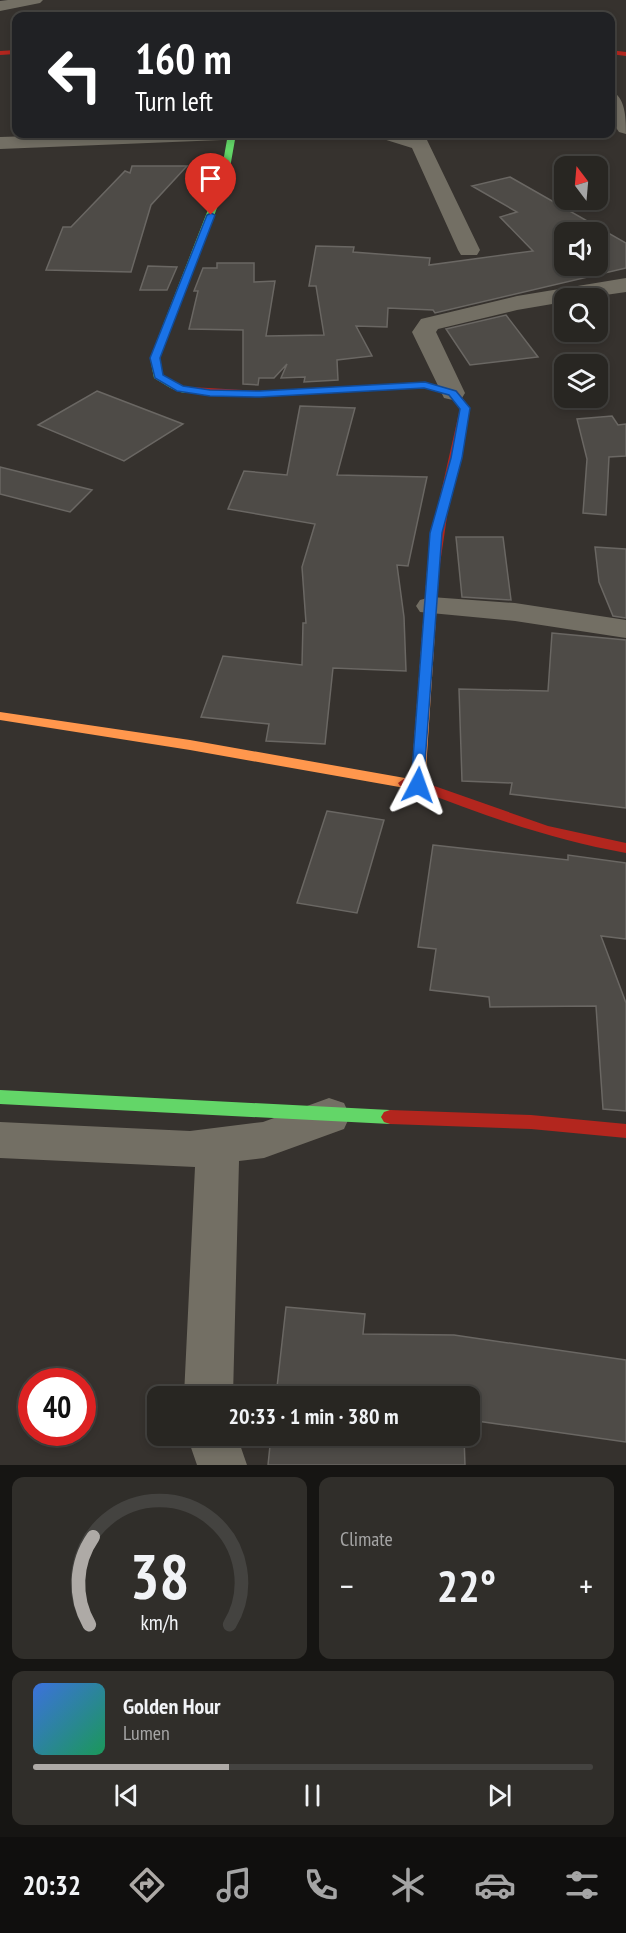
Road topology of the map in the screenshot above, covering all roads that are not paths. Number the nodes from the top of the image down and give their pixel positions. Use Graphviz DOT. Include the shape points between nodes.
graph roads {
  1 [pos="35,0"];
  2 [pos="0,6"];
  3 [pos="615,111"];
  4 [pos="626,128"];
  5 [pos="142,138"];
  6 [pos="231,138"];
  7 [pos="400,138"];
  8 [pos="1,145"];
  9 [pos="469,250"];
  10 [pos="626,285"];
  11 [pos="453,393"];
  12 [pos="431,606"];
  13 [pos="626,629"];
  14 [pos="0,717"];
  15 [pos="418,785"];
  16 [pos="626,848"];
  17 [pos="0,1097"];
  18 [pos="330,1115"];
  19 [pos="626,1131"];
  20 [pos="0,1140"];
  21 [pos="218,1146"];
  22 [pos="209,1386"];
  23 [pos="215,1446"];
  24 [pos="222,1465"];
  1 -- 2 [label="street"];
  3 -- 4 [label="street"];
  5 -- 8 [label="street"];
  6 -- 11 [label="street" via="224,179 155,358 158,376 180,389 210,393 425,385"];
  7 -- 9 [label="street" via="420,144"];
  10 -- 11 [label="street" via="517,303 429,324 424,332 428,344"];
  11 -- 12 [label="street" via="465,408 436,533"];
  12 -- 13 [label="street" via="515,612"];
  12 -- 15 [label="street"];
  14 -- 15 [label="street"];
  15 -- 16 [label="street" via="515,822 586,842"];
  17 -- 18 [label="street"];
  18 -- 19 [label="street" via="531,1122"];
  18 -- 21 [label="street" via="264,1140"];
  20 -- 21 [label="street" via="190,1149"];
  21 -- 22 [label="street"];
  23 -- 24 [label="street"];
}
